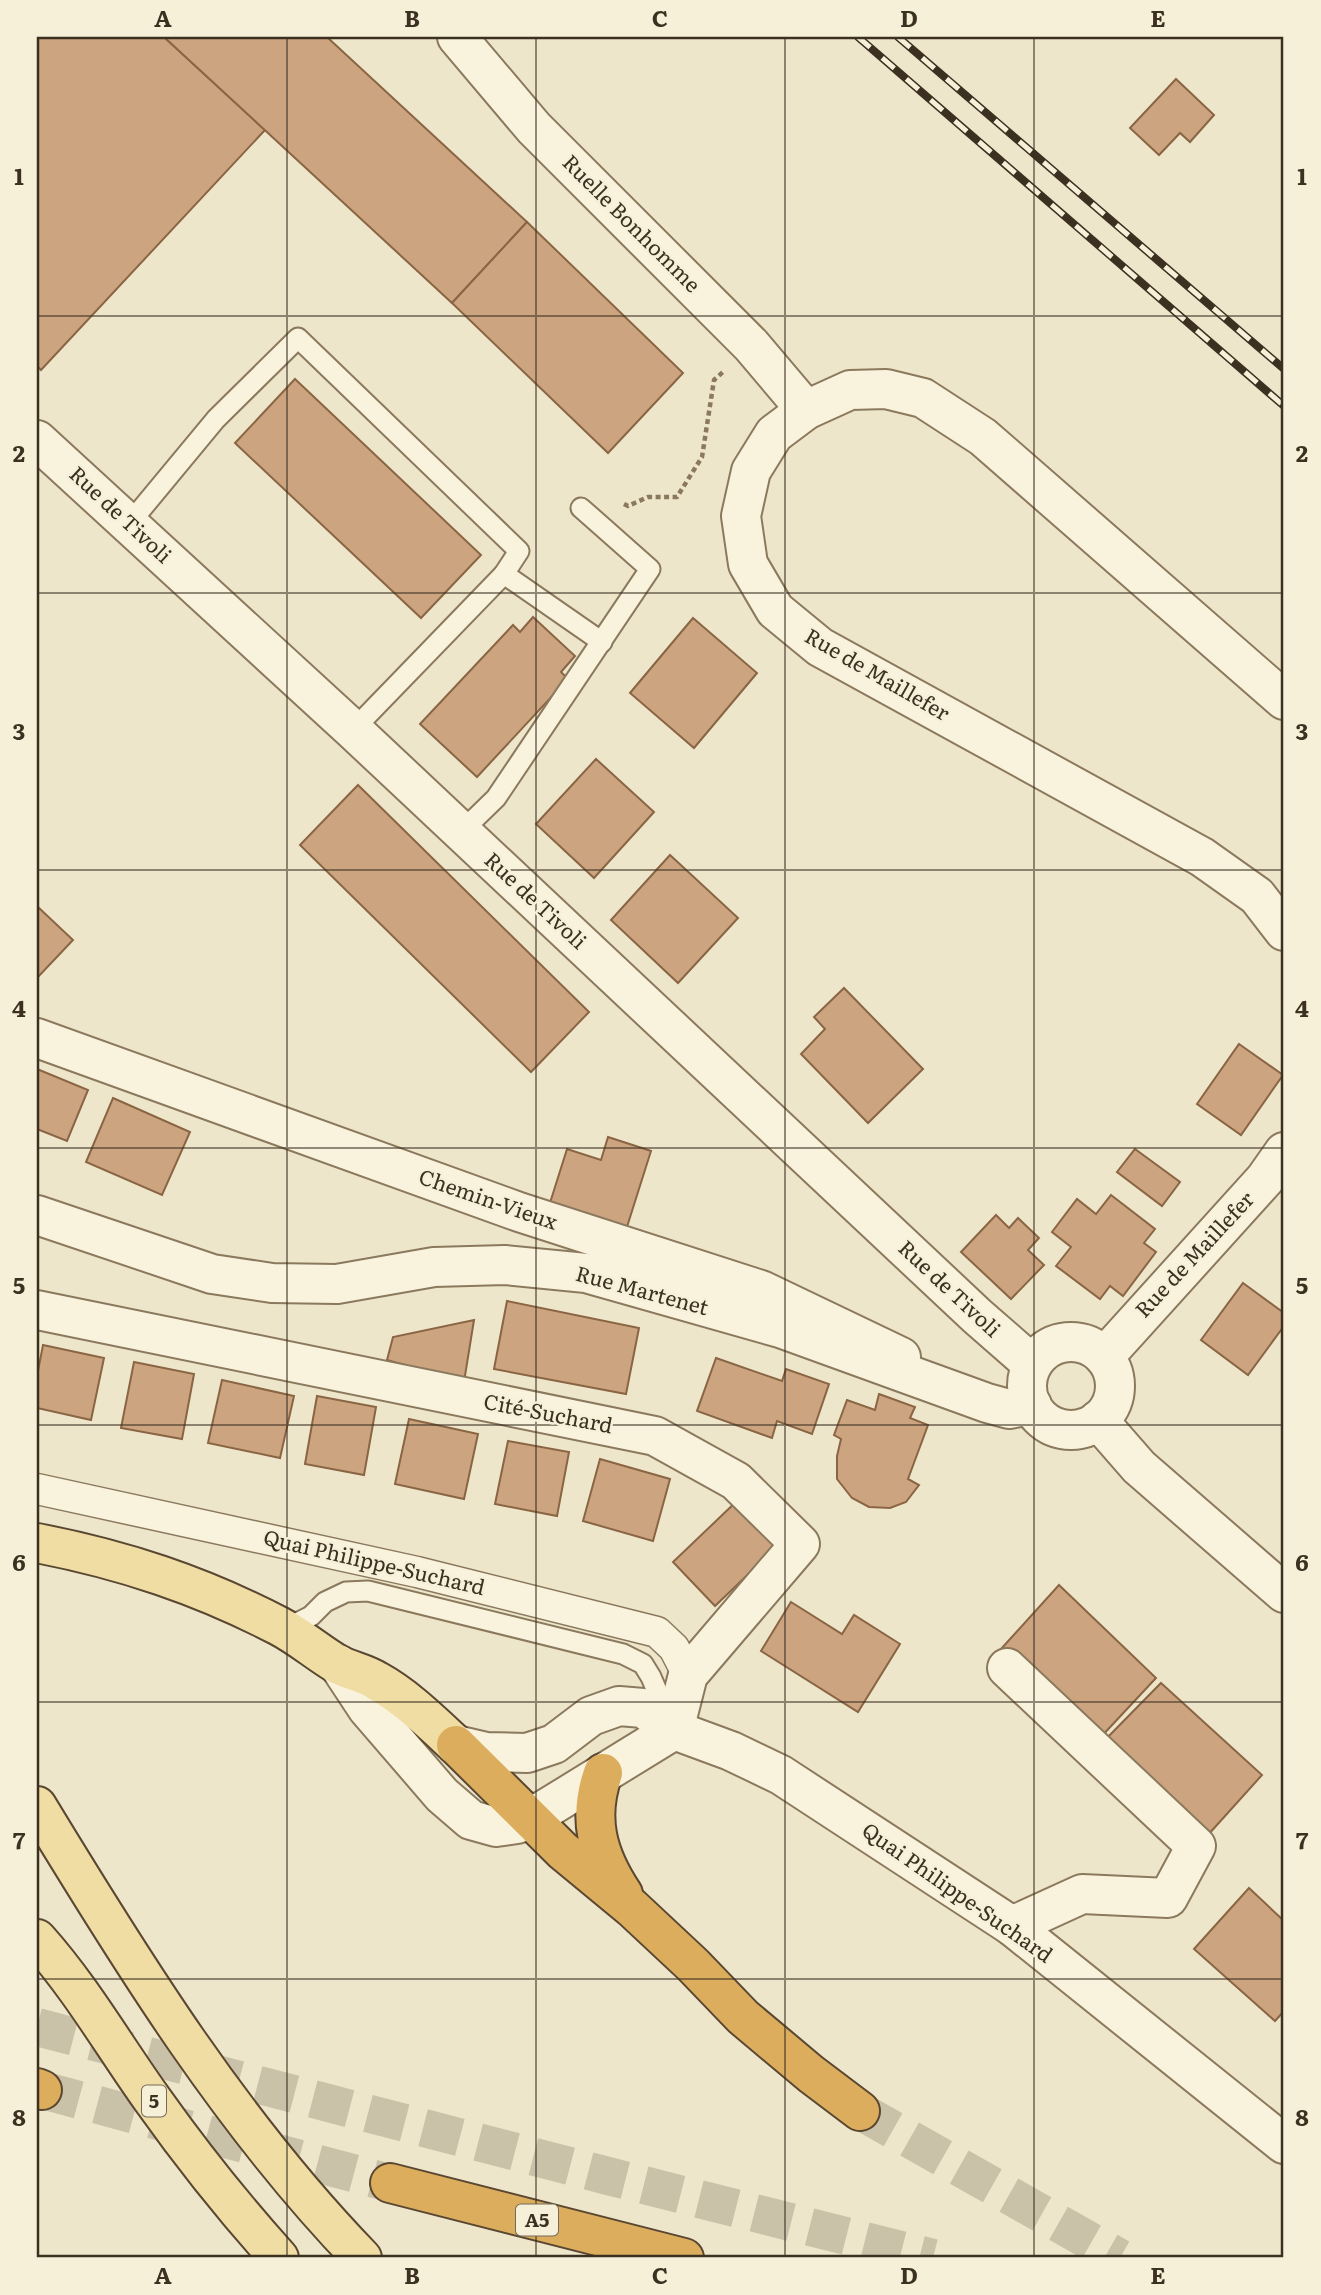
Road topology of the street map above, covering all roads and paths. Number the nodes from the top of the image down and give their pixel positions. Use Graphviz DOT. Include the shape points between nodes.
graph roads {
  1 [pos="457,37"];
  2 [pos="714,380"];
  3 [pos="806,410"];
  4 [pos="37,440"];
  5 [pos="616,500"];
  6 [pos="581,508"];
  7 [pos="129,524"];
  8 [pos="504,574"];
  9 [pos="601,642"];
  10 [pos="1284,700"];
  11 [pos="353,730"];
  12 [pos="461,832"];
  13 [pos="1284,931"];
  14 [pos="37,1038"];
  15 [pos="1284,1152"];
  16 [pos="37,1215"];
  17 [pos="37,1310"];
  18 [pos="1104,1357"];
  19 [pos="1032,1364"];
  20 [pos="928,1383"];
  21 [pos="1032,1405"];
  22 [pos="1098,1420"];
  23 [pos="37,1489"];
  24 [pos="37,1543"];
  25 [pos="1284,1593"];
  26 [pos="281,1627"];
  27 [pos="338,1664"];
  28 [pos="1007,1668"];
  29 [pos="688,1675"];
  30 [pos="674,1730"];
  31 [pos="456,1745"];
  32 [pos="603,1773"];
  33 [pos="37,1806"];
  34 [pos="531,1818"];
  35 [pos="632,1908"];
  36 [pos="1012,1926"];
  37 [pos="37,1938"];
  38 [pos="860,2111"];
  39 [pos="1284,2144"];
  40 [pos="390,2183"];
  41 [pos="279,2258"];
  42 [pos="362,2258"];
  43 [pos="684,2258"];
  1 -- 3 [label="street, Ruelle Bonhomme" via="534,128 751,345"];
  2 -- 5 [label="path" via="702,457 677,497 648,498 628,506"];
  3 -- 10 [label="street, Rue de Maillefer" via="850,390 886,389 923,398 983,437"];
  3 -- 13 [label="street, Rue de Maillefer" via="768,443 751,471 741,516 748,564 775,610 820,647 1202,857 1257,897"];
  4 -- 7 [label="street, Rue de Tivoli"];
  6 -- 9 [label="lane" via="650,569"];
  7 -- 8 [label="lane" via="216,419 298,338 519,551"];
  7 -- 11 [label="street, Rue de Tivoli"];
  8 -- 9 [label="lane"];
  8 -- 11 [label="lane"];
  9 -- 12 [label="lane" via="496,798"];
  11 -- 12 [label="street, Rue de Tivoli"];
  12 -- 19 [label="street, Rue de Tivoli"];
  14 -- 20 [label="street, Chemin-Vieux" via="519,1212 761,1290 904,1359"];
  15 -- 18 [label="street, Rue de Maillefer" via="1265,1179"];
  16 -- 20 [label="street, Rue Martenet" via="212,1274 272,1283 337,1284 434,1268 493,1265 586,1273 780,1328"];
  17 -- 29 [label="street, Cité-Suchard" via="655,1436 725,1474 800,1544"];
  18 -- 19 [label="street" via="1080,1343 1066,1342 1041,1353"];
  18 -- 22 [label="street" via="1115,1390"];
  19 -- 21 [label="street" via="1027,1377"];
  20 -- 21 [label="street, Rue Martenet" via="1009,1409"];
  21 -- 22 [label="street" via="1054,1427 1085,1428"];
  22 -- 25 [label="street" via="1139,1467"];
  23 -- 29 [label="street, Quai Philippe-Suchard" via="417,1572 657,1632 674,1648"];
  24 -- 26 [label="main road" via="149,1569"];
  26 -- 27 [label="main road"];
  26 -- 30 [label="lane" via="311,1615 346,1592 368,1591 624,1654 643,1664"];
  27 -- 31 [label="main road" via="376,1680"];
  27 -- 34 [label="street" via="367,1708 442,1795 471,1820 496,1827"];
  28 -- 36 [label="street" via="1196,1846 1168,1898 1082,1894"];
  29 -- 30 [label="street, Cité-Suchard"];
  30 -- 31 [label="street, Quai Philippe-Suchard" via="643,1708 619,1706 591,1716 554,1744 527,1753 486,1752"];
  30 -- 32 [label="street"];
  30 -- 36 [label="street, Quai Philippe-Suchard" via="781,1775"];
  31 -- 34 [label="highway"];
  32 -- 34 [label="street"];
  32 -- 35 [label="highway" via="595,1795 595,1826 613,1879"];
  33 -- 42 [label="main road" via="209,2073 296,2185"];
  34 -- 35 [label="highway"];
  35 -- 38 [label="highway" via="743,2017"];
  36 -- 39 [label="street, Quai Philippe-Suchard"];
  37 -- 41 [label="main road, 5" via="202,2166"];
  40 -- 43 [label="highway, A5"];
}
